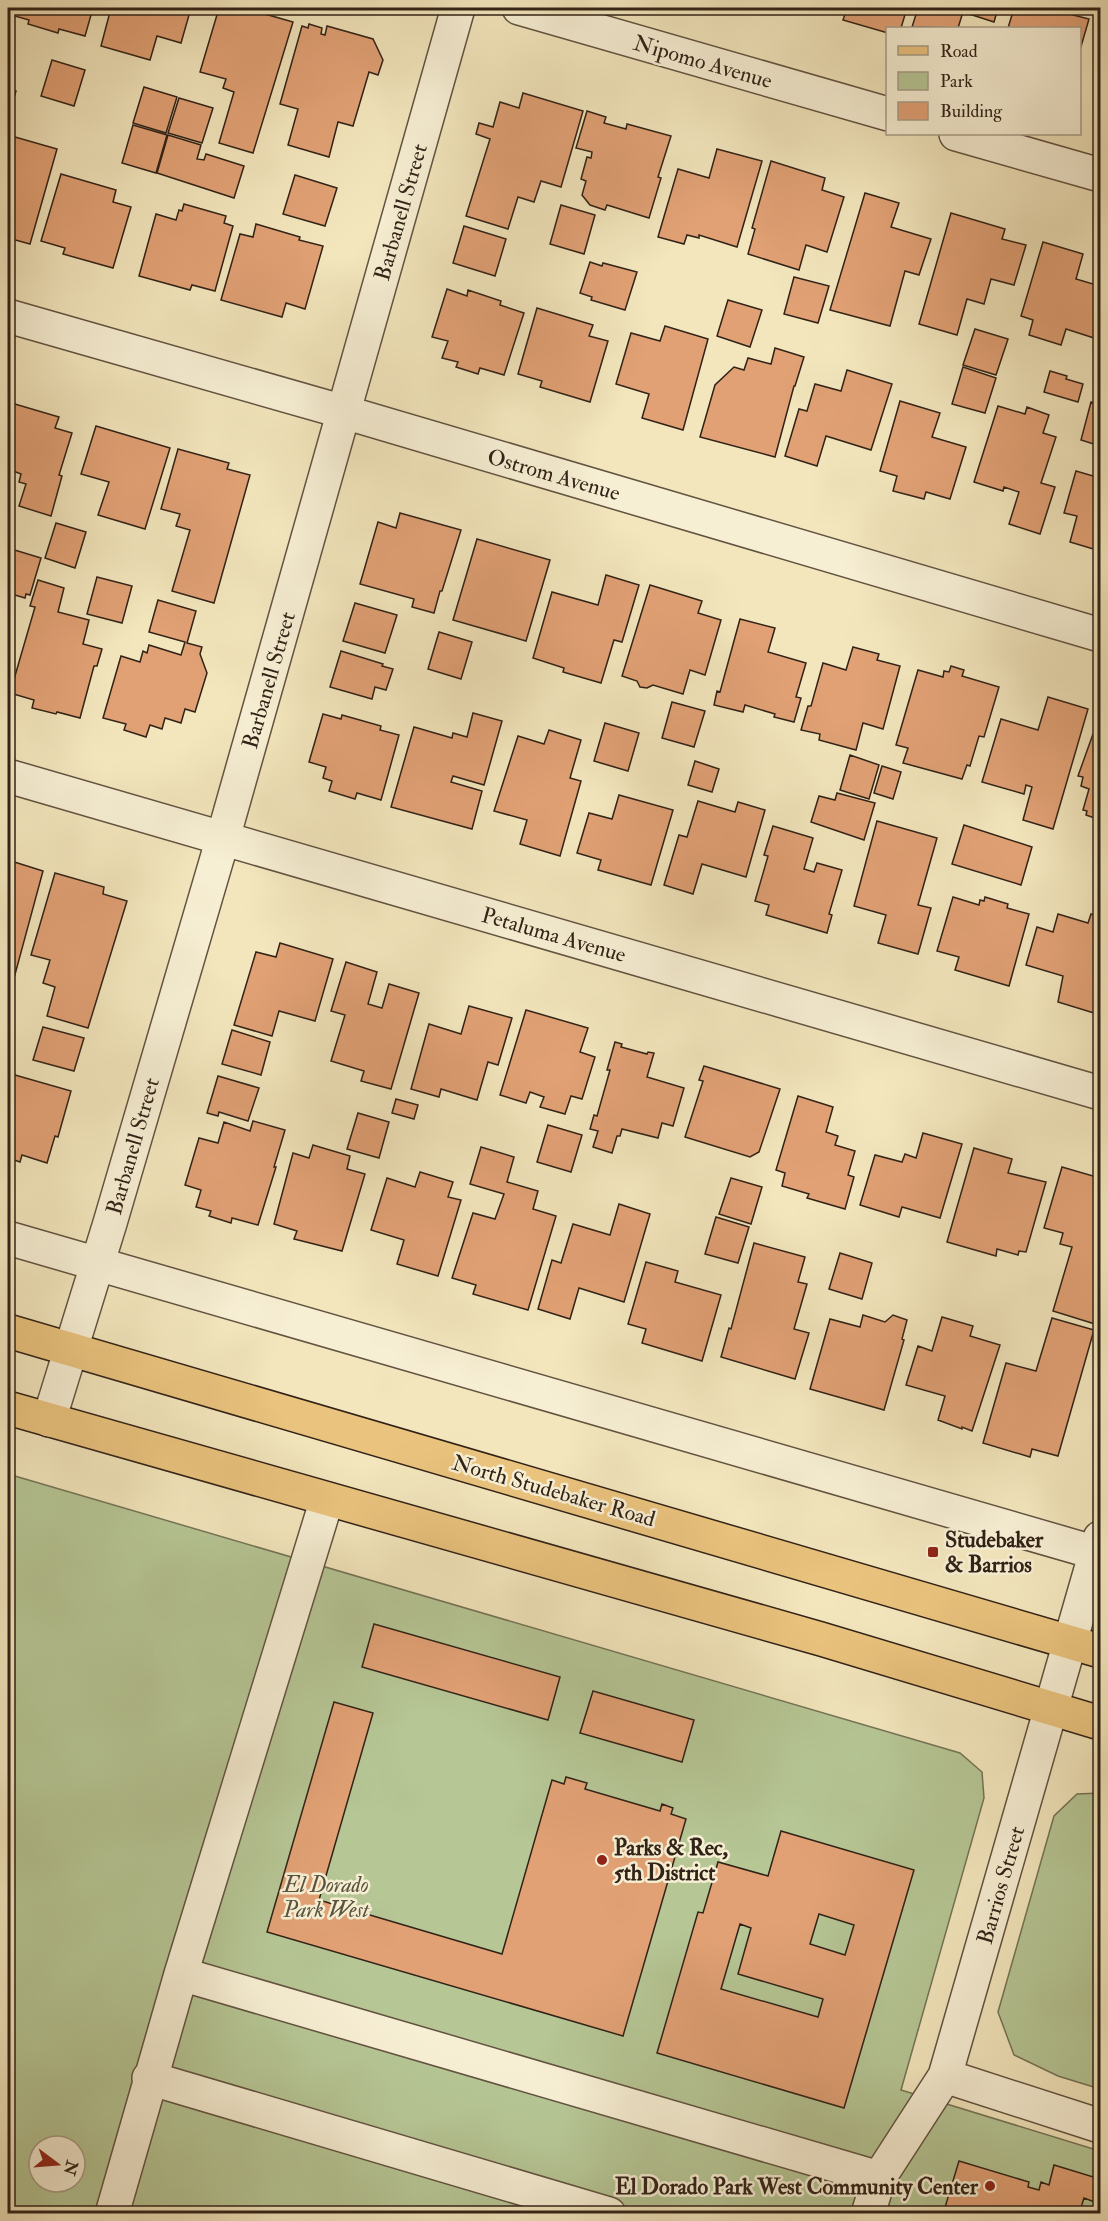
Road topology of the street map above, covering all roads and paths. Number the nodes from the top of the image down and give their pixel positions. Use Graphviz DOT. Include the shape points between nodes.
graph roads {
  1 [pos="458,8"];
  2 [pos="519,8"];
  3 [pos="886,113"];
  4 [pos="960,135"];
  5 [pos="1101,175"];
  6 [pos="8,316"];
  7 [pos="344,412"];
  8 [pos="1101,635"];
  9 [pos="8,776"];
  10 [pos="223,838"];
  11 [pos="1101,1093"];
  12 [pos="8,1238"];
  13 [pos="98,1263"];
  14 [pos="8,1331"];
  15 [pos="71,1349"];
  16 [pos="8,1407"];
  17 [pos="49,1420"];
  18 [pos="327,1499"];
  19 [pos="1099,1549"];
  20 [pos="1085,1646"];
  21 [pos="1051,1708"];
  22 [pos="1101,1723"];
  23 [pos="181,1974"];
  24 [pos="945,2076"];
  25 [pos="149,2079"];
  26 [pos="1101,2126"];
  27 [pos="879,2178"];
  28 [pos="112,2214"];
  29 [pos="609,2214"];
  30 [pos="868,2214"];
  1 -- 7 [label="street, Barbanell Street"];
  2 -- 3 [label="street, Nipomo Avenue"];
  4 -- 5 [label="street"];
  6 -- 7 [label="street, Ostrom Avenue"];
  7 -- 8 [label="street, Ostrom Avenue"];
  7 -- 10 [label="street, Barbanell Street"];
  9 -- 10 [label="street, Petaluma Avenue"];
  10 -- 11 [label="street, Petaluma Avenue"];
  10 -- 13 [label="street, Barbanell Street"];
  12 -- 13 [label="street"];
  13 -- 15 [label="street, Barbanell Street"];
  13 -- 19 [label="street"];
  14 -- 15 [label="main road, North Studebaker Road"];
  15 -- 17 [label="street, Barbanell Street"];
  15 -- 20 [label="main road, North Studebaker Road"];
  16 -- 17 [label="main road"];
  17 -- 18 [label="main road"];
  18 -- 21 [label="main road"];
  18 -- 23 [label="street"];
  19 -- 20 [label="street, Barrios Street"];
  20 -- 21 [label="street, Barrios Street"];
  21 -- 22 [label="main road"];
  21 -- 24 [label="street, Barrios Street"];
  23 -- 25 [label="street"];
  23 -- 27 [label="street"];
  24 -- 26 [label="street"];
  24 -- 27 [label="street, Barrios Street"];
  25 -- 28 [label="street"];
  25 -- 29 [label="street"];
  27 -- 30 [label="street, Barrios Street"];
}
